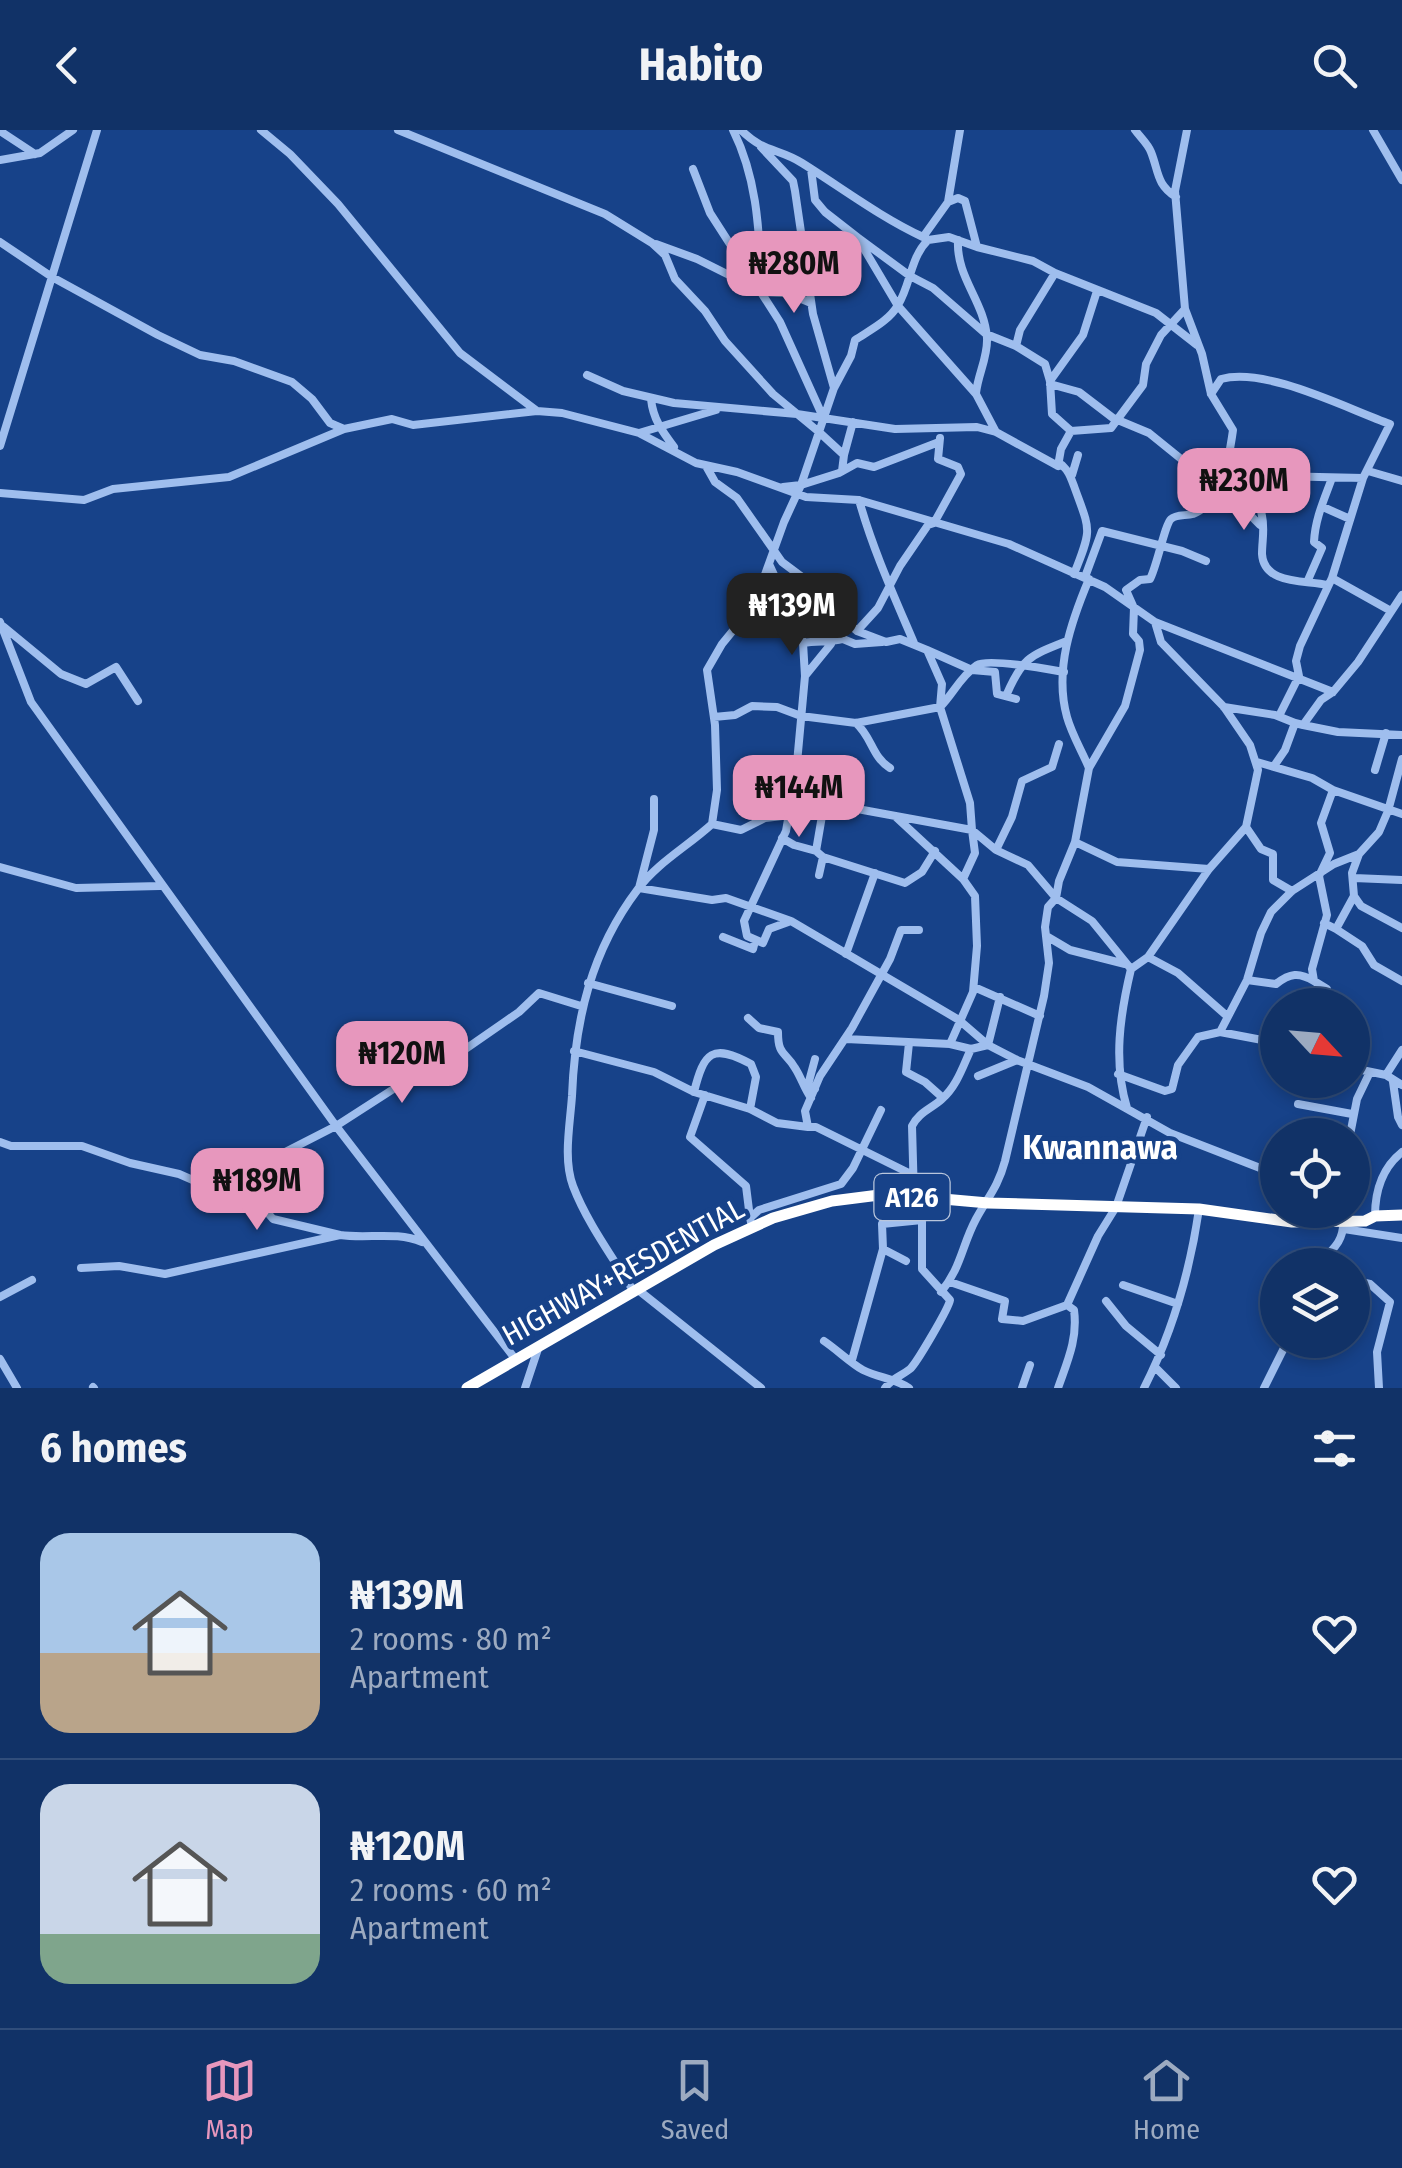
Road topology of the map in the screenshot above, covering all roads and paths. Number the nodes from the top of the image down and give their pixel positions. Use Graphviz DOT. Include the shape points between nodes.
graph roads {
  1 [pos="0,130"];
  2 [pos="73,130"];
  3 [pos="97,130"];
  4 [pos="261,130"];
  5 [pos="398,130"];
  6 [pos="733,130"];
  7 [pos="741,130"];
  8 [pos="960,130"];
  9 [pos="1135,130"];
  10 [pos="1374,130"];
  11 [pos="1188,132"];
  12 [pos="63,134"];
  13 [pos="762,148"];
  14 [pos="34,154"];
  15 [pos="0,160"];
  16 [pos="693,169"];
  17 [pos="811,169"];
  18 [pos="1402,180"];
  19 [pos="1176,197"];
  20 [pos="948,202"];
  21 [pos="857,237"];
  22 [pos="925,238"];
  23 [pos="958,240"];
  24 [pos="0,242"];
  25 [pos="652,243"];
  26 [pos="977,248"];
  27 [pos="1055,273"];
  28 [pos="910,276"];
  29 [pos="52,277"];
  30 [pos="1098,291"];
  31 [pos="762,292"];
  32 [pos="811,303"];
  33 [pos="898,306"];
  34 [pos="1185,308"];
  35 [pos="1171,324"];
  36 [pos="986,334"];
  37 [pos="1198,345"];
  38 [pos="1016,346"];
  39 [pos="587,375"];
  40 [pos="1050,382"];
  41 [pos="834,388"];
  42 [pos="976,394"];
  43 [pos="1210,394"];
  44 [pos="651,398"];
  45 [pos="722,408"];
  46 [pos="537,410"];
  47 [pos="798,414"];
  48 [pos="823,417"];
  49 [pos="1120,420"];
  50 [pos="853,422"];
  51 [pos="659,428"];
  52 [pos="344,429"];
  53 [pos="942,429"];
  54 [pos="1071,431"];
  55 [pos="819,432"];
  56 [pos="996,432"];
  57 [pos="639,433"];
  58 [pos="938,442"];
  59 [pos="0,446"];
  60 [pos="680,454"];
  61 [pos="844,455"];
  62 [pos="1078,455"];
  63 [pos="1227,460"];
  64 [pos="706,466"];
  65 [pos="1058,466"];
  66 [pos="1253,470"];
  67 [pos="842,471"];
  68 [pos="1072,475"];
  69 [pos="1366,475"];
  70 [pos="1332,478"];
  71 [pos="1402,481"];
  72 [pos="801,484"];
  73 [pos="779,488"];
  74 [pos="0,493"];
  75 [pos="1215,493"];
  76 [pos="796,494"];
  77 [pos="859,500"];
  78 [pos="1323,507"];
  79 [pos="1350,519"];
  80 [pos="934,523"];
  81 [pos="1262,529"];
  82 [pos="1163,547"];
  83 [pos="775,548"];
  84 [pos="1206,561"];
  85 [pos="769,564"];
  86 [pos="1074,574"];
  87 [pos="1087,578"];
  88 [pos="1308,580"];
  89 [pos="1329,582"];
  90 [pos="890,585"];
  91 [pos="1402,595"];
  92 [pos="1134,608"];
  93 [pos="1391,611"];
  94 [pos="1155,622"];
  95 [pos="1,624"];
  96 [pos="857,631"];
  97 [pos="1067,641"];
  98 [pos="886,642"];
  99 [pos="803,643"];
  100 [pos="914,643"];
  101 [pos="831,644"];
  102 [pos="927,650"];
  103 [pos="1019,666"];
  104 [pos="972,670"];
  105 [pos="1064,672"];
  106 [pos="805,676"];
  107 [pos="1299,676"];
  108 [pos="1333,692"];
  109 [pos="1006,696"];
  110 [pos="1016,699"];
  111 [pos="138,701"];
  112 [pos="1224,707"];
  113 [pos="940,708"];
  114 [pos="801,716"];
  115 [pos="1279,716"];
  116 [pos="714,717"];
  117 [pos="856,723"];
  118 [pos="1299,724"];
  119 [pos="1386,733"];
  120 [pos="1402,735"];
  121 [pos="1059,744"];
  122 [pos="1402,759"];
  123 [pos="1256,762"];
  124 [pos="1274,766"];
  125 [pos="890,768"];
  126 [pos="1089,768"];
  127 [pos="1375,770"];
  128 [pos="1333,790"];
  129 [pos="654,799"];
  130 [pos="823,810"];
  131 [pos="1388,811"];
  132 [pos="893,814"];
  133 [pos="1402,814"];
  134 [pos="787,818"];
  135 [pos="712,824"];
  136 [pos="1246,827"];
  137 [pos="972,830"];
  138 [pos="782,838"];
  139 [pos="1075,842"];
  140 [pos="996,850"];
  141 [pos="935,851"];
  142 [pos="820,854"];
  143 [pos="1360,854"];
  144 [pos="0,868"];
  145 [pos="1209,869"];
  146 [pos="875,873"];
  147 [pos="819,875"];
  148 [pos="1319,876"];
  149 [pos="1354,878"];
  150 [pos="962,879"];
  151 [pos="1402,880"];
  152 [pos="160,886"];
  153 [pos="638,888"];
  154 [pos="1292,891"];
  155 [pos="1354,896"];
  156 [pos="1056,898"];
  157 [pos="748,906"];
  158 [pos="791,921"];
  159 [pos="1324,923"];
  160 [pos="1402,928"];
  161 [pos="1336,929"];
  162 [pos="919,930"];
  163 [pos="1048,937"];
  164 [pos="723,938"];
  165 [pos="755,941"];
  166 [pos="846,954"];
  167 [pos="1148,957"];
  168 [pos="1128,967"];
  169 [pos="881,975"];
  170 [pos="1247,980"];
  171 [pos="1314,980"];
  172 [pos="1402,981"];
  173 [pos="588,984"];
  174 [pos="974,986"];
  175 [pos="1326,988"];
  176 [pos="1000,997"];
  177 [pos="582,1006"];
  178 [pos="672,1006"];
  179 [pos="1040,1016"];
  180 [pos="1226,1016"];
  181 [pos="748,1018"];
  182 [pos="959,1020"];
  183 [pos="1220,1032"];
  184 [pos="846,1038"];
  185 [pos="1260,1040"];
  186 [pos="909,1043"];
  187 [pos="950,1044"];
  188 [pos="988,1045"];
  189 [pos="971,1049"];
  190 [pos="1402,1050"];
  191 [pos="574,1052"];
  192 [pos="815,1059"];
  193 [pos="1017,1060"];
  194 [pos="1028,1063"];
  195 [pos="1370,1072"];
  196 [pos="1118,1074"];
  197 [pos="978,1076"];
  198 [pos="1394,1081"];
  199 [pos="694,1092"];
  200 [pos="813,1093"];
  201 [pos="705,1095"];
  202 [pos="943,1098"];
  203 [pos="1359,1098"];
  204 [pos="1298,1104"];
  205 [pos="1127,1108"];
  206 [pos="750,1109"];
  207 [pos="881,1110"];
  208 [pos="1352,1114"];
  209 [pos="1146,1117"];
  210 [pos="1352,1118"];
  211 [pos="1402,1125"];
  212 [pos="336,1126"];
  213 [pos="808,1127"];
  214 [pos="0,1142"];
  215 [pos="861,1152"];
  216 [pos="1402,1152"];
  217 [pos="1260,1169"];
  218 [pos="913,1175"];
  219 [pos="217,1187"];
  220 [pos="914,1197"];
  221 [pos="938,1200"];
  222 [pos="988,1203"];
  223 [pos="1116,1207"];
  224 [pos="1199,1209"];
  225 [pos="1402,1215"];
  226 [pos="1374,1216"];
  227 [pos="1260,1218"];
  228 [pos="1370,1218"];
  229 [pos="922,1220"];
  230 [pos="751,1222"];
  231 [pos="1369,1228"];
  232 [pos="340,1234"];
  233 [pos="1402,1238"];
  234 [pos="426,1244"];
  235 [pos="883,1250"];
  236 [pos="906,1261"];
  237 [pos="82,1268"];
  238 [pos="32,1280"];
  239 [pos="950,1282"];
  240 [pos="1370,1284"];
  241 [pos="1123,1285"];
  242 [pos="636,1291"];
  243 [pos="941,1292"];
  244 [pos="0,1297"];
  245 [pos="1106,1301"];
  246 [pos="1178,1304"];
  247 [pos="1067,1305"];
  248 [pos="824,1341"];
  249 [pos="538,1350"];
  250 [pos="1160,1356"];
  251 [pos="0,1358"];
  252 [pos="1279,1358"];
  253 [pos="516,1360"];
  254 [pos="852,1360"];
  255 [pos="1030,1366"];
  256 [pos="1155,1366"];
  257 [pos="892,1377"];
  258 [pos="17,1388"];
  259 [pos="467,1388"];
  260 [pos="525,1388"];
  261 [pos="760,1388"];
  262 [pos="885,1388"];
  263 [pos="909,1388"];
  264 [pos="1022,1388"];
  265 [pos="1058,1388"];
  266 [pos="1144,1388"];
  267 [pos="1176,1388"];
  268 [pos="1264,1388"];
  269 [pos="1379,1388"];
  1 -- 14 [label="street"];
  2 -- 12 [label="street"];
  3 -- 29 [label="street"];
  4 -- 46 [label="street" via="338,204 460,352"];
  5 -- 25 [label="street" via="605,214"];
  6 -- 31 [label="street" via="752,178"];
  7 -- 13 [label="street"];
  8 -- 20 [label="street"];
  9 -- 19 [label="street" via="1151,151 1163,189"];
  10 -- 18 [label="street"];
  11 -- 19 [label="street"];
  12 -- 14 [label="street"];
  13 -- 17 [label="street"];
  13 -- 32 [label="street" via="792,181"];
  14 -- 15 [label="street"];
  16 -- 31 [label="street" via="710,213"];
  17 -- 21 [label="street" via="815,200"];
  17 -- 22 [label="street"];
  19 -- 34 [label="street"];
  20 -- 22 [label="street"];
  20 -- 26 [label="street" via="965,201"];
  21 -- 28 [label="street"];
  21 -- 33 [label="street"];
  22 -- 23 [label="street"];
  22 -- 28 [label="street"];
  23 -- 26 [label="street"];
  23 -- 36 [label="street" via="959,269 975,293"];
  24 -- 29 [label="street"];
  25 -- 31 [label="street"];
  25 -- 47 [label="street" via="725,341"];
  26 -- 27 [label="street"];
  27 -- 30 [label="street"];
  27 -- 38 [label="street"];
  28 -- 33 [label="street"];
  28 -- 36 [label="street"];
  29 -- 52 [label="street" via="200,355 292,382"];
  29 -- 59 [label="street"];
  30 -- 35 [label="street"];
  30 -- 40 [label="street" via="1083,335"];
  31 -- 32 [label="street"];
  31 -- 48 [label="street"];
  32 -- 41 [label="street"];
  33 -- 41 [label="street" via="855,340"];
  33 -- 42 [label="street"];
  34 -- 35 [label="street"];
  34 -- 37 [label="street"];
  35 -- 37 [label="street"];
  35 -- 49 [label="street" via="1146,364 1144,386"];
  36 -- 38 [label="street"];
  36 -- 42 [label="street"];
  37 -- 43 [label="street"];
  38 -- 40 [label="street" via="1046,364"];
  39 -- 44 [label="street"];
  40 -- 49 [label="street"];
  40 -- 54 [label="street" via="1052,414"];
  41 -- 48 [label="street"];
  42 -- 56 [label="street"];
  43 -- 63 [label="street" via="1233,430"];
  43 -- 69 [label="street" via="1221,378 1237,374 1390,424"];
  44 -- 45 [label="street"];
  44 -- 51 [label="street"];
  45 -- 47 [label="street"];
  45 -- 51 [label="street"];
  46 -- 52 [label="street" via="413,425 392,418"];
  46 -- 57 [label="street"];
  47 -- 48 [label="street"];
  47 -- 55 [label="street"];
  48 -- 50 [label="street"];
  48 -- 55 [label="street"];
  49 -- 54 [label="street" via="1112,428"];
  49 -- 75 [label="street" via="1148,433"];
  50 -- 53 [label="street"];
  50 -- 61 [label="street"];
  51 -- 57 [label="street"];
  51 -- 60 [label="street"];
  52 -- 74 [label="street" via="229,477 113,489 84,500"];
  53 -- 56 [label="street"];
  53 -- 58 [label="street"];
  54 -- 65 [label="street"];
  55 -- 61 [label="street"];
  55 -- 72 [label="street"];
  56 -- 65 [label="street"];
  57 -- 60 [label="street"];
  58 -- 67 [label="street"];
  58 -- 80 [label="street" via="938,460 960,474"];
  60 -- 64 [label="street"];
  61 -- 67 [label="street"];
  62 -- 68 [label="street"];
  63 -- 66 [label="street"];
  63 -- 75 [label="street"];
  64 -- 73 [label="street"];
  64 -- 83 [label="street"];
  65 -- 68 [label="street"];
  66 -- 70 [label="street"];
  66 -- 81 [label="street"];
  67 -- 72 [label="street"];
  68 -- 86 [label="street" via="1089,538"];
  69 -- 70 [label="street"];
  69 -- 71 [label="street"];
  69 -- 79 [label="street"];
  70 -- 78 [label="street"];
  72 -- 73 [label="street"];
  72 -- 76 [label="street"];
  73 -- 76 [label="street"];
  75 -- 81 [label="street" via="1256,518"];
  75 -- 82 [label="street" via="1190,515 1173,516"];
  76 -- 77 [label="street"];
  76 -- 83 [label="street"];
  77 -- 80 [label="street"];
  77 -- 90 [label="street"];
  78 -- 79 [label="street"];
  78 -- 88 [label="street" via="1314,520 1314,542 1322,548"];
  79 -- 89 [label="street"];
  80 -- 86 [label="street" via="1008,544"];
  80 -- 90 [label="street"];
  81 -- 88 [label="street" via="1267,568 1294,582"];
  82 -- 84 [label="street"];
  82 -- 87 [label="street" via="1102,530"];
  82 -- 92 [label="street" via="1150,579 1126,590"];
  83 -- 85 [label="street"];
  83 -- 96 [label="street"];
  85 -- 99 [label="street" via="787,603 796,608"];
  85 -- 116 [label="street" via="754,605 707,670"];
  86 -- 87 [label="street"];
  87 -- 92 [label="street"];
  87 -- 97 [label="street"];
  88 -- 89 [label="street"];
  89 -- 93 [label="street"];
  89 -- 107 [label="street" via="1300,646"];
  90 -- 96 [label="street"];
  90 -- 100 [label="street"];
  91 -- 93 [label="street"];
  92 -- 94 [label="street"];
  92 -- 126 [label="street" via="1140,650 1125,706"];
  93 -- 108 [label="street"];
  94 -- 107 [label="street"];
  94 -- 112 [label="street" via="1161,642"];
  95 -- 111 [label="street" via="61,674 86,684 116,667"];
  95 -- 152 [label="street" via="31,702"];
  96 -- 98 [label="street"];
  97 -- 103 [label="street"];
  97 -- 105 [label="street"];
  98 -- 100 [label="street"];
  98 -- 101 [label="street"];
  99 -- 101 [label="street"];
  99 -- 106 [label="street"];
  100 -- 102 [label="street"];
  101 -- 106 [label="street"];
  102 -- 104 [label="street"];
  102 -- 113 [label="street" via="942,684"];
  103 -- 104 [label="street" via="992,661"];
  103 -- 105 [label="street"];
  103 -- 109 [label="street"];
  104 -- 109 [label="street" via="995,672 997,694"];
  104 -- 113 [label="street"];
  105 -- 126 [label="street" via="1066,713"];
  106 -- 114 [label="street"];
  107 -- 108 [label="street"];
  107 -- 115 [label="street"];
  108 -- 118 [label="street"];
  109 -- 110 [label="street"];
  112 -- 115 [label="street"];
  112 -- 123 [label="street"];
  113 -- 117 [label="street"];
  113 -- 137 [label="street"];
  114 -- 116 [label="street" via="752,706"];
  114 -- 117 [label="street"];
  114 -- 134 [label="street"];
  115 -- 118 [label="street"];
  116 -- 135 [label="street"];
  117 -- 125 [label="street" via="868,734 877,760"];
  118 -- 119 [label="street"];
  118 -- 124 [label="street"];
  119 -- 120 [label="street"];
  119 -- 127 [label="street"];
  121 -- 140 [label="street" via="1052,767 1022,781"];
  122 -- 131 [label="street"];
  123 -- 124 [label="street"];
  123 -- 136 [label="street"];
  124 -- 128 [label="street"];
  126 -- 139 [label="street"];
  128 -- 131 [label="street"];
  128 -- 148 [label="street" via="1321,823 1330,853"];
  129 -- 153 [label="street" via="654,830"];
  130 -- 132 [label="street"];
  130 -- 134 [label="street"];
  130 -- 142 [label="street"];
  131 -- 133 [label="street"];
  131 -- 143 [label="street"];
  132 -- 137 [label="street"];
  132 -- 141 [label="street"];
  134 -- 135 [label="street" via="766,818 741,830"];
  134 -- 138 [label="street"];
  135 -- 153 [label="street"];
  136 -- 145 [label="street"];
  136 -- 154 [label="street" via="1272,854 1273,880"];
  137 -- 140 [label="street"];
  137 -- 150 [label="street" via="975,852"];
  138 -- 142 [label="street"];
  138 -- 157 [label="street"];
  139 -- 145 [label="street" via="1117,862"];
  139 -- 156 [label="street"];
  140 -- 156 [label="street" via="1028,865"];
  141 -- 146 [label="street" via="905,883"];
  141 -- 150 [label="street"];
  142 -- 146 [label="street"];
  142 -- 147 [label="street"];
  143 -- 148 [label="street"];
  143 -- 149 [label="street"];
  144 -- 152 [label="street" via="76,888"];
  145 -- 167 [label="street"];
  146 -- 166 [label="street"];
  148 -- 154 [label="street"];
  148 -- 159 [label="street" via="1328,904"];
  149 -- 151 [label="street"];
  149 -- 155 [label="street"];
  150 -- 174 [label="street" via="975,896"];
  152 -- 212 [label="street"];
  153 -- 157 [label="street"];
  153 -- 173 [label="street"];
  154 -- 170 [label="street" via="1266,921"];
  155 -- 160 [label="street"];
  155 -- 161 [label="street"];
  156 -- 163 [label="street" via="1048,907"];
  156 -- 168 [label="street" via="1092,921"];
  157 -- 158 [label="street"];
  157 -- 165 [label="street" via="744,922"];
  158 -- 165 [label="street" via="769,929 763,943"];
  158 -- 166 [label="street"];
  159 -- 161 [label="street"];
  159 -- 171 [label="street"];
  161 -- 172 [label="street"];
  162 -- 169 [label="street" via="901,930"];
  163 -- 168 [label="street"];
  163 -- 179 [label="street"];
  164 -- 165 [label="street" via="753,949"];
  166 -- 169 [label="street"];
  167 -- 168 [label="street"];
  167 -- 180 [label="street" via="1178,973"];
  168 -- 196 [label="street"];
  169 -- 182 [label="street"];
  169 -- 184 [label="street"];
  170 -- 171 [label="street" via="1276,984 1291,974"];
  170 -- 180 [label="street"];
  171 -- 175 [label="street"];
  173 -- 177 [label="street"];
  173 -- 178 [label="street"];
  174 -- 176 [label="street"];
  174 -- 182 [label="street"];
  176 -- 179 [label="street"];
  176 -- 188 [label="street"];
  177 -- 191 [label="street"];
  177 -- 212 [label="street" via="540,993 467,1048 440,1058"];
  179 -- 194 [label="street"];
  180 -- 183 [label="street"];
  181 -- 200 [label="street" via="778,1032 778,1048"];
  182 -- 187 [label="street"];
  182 -- 188 [label="street"];
  183 -- 185 [label="street"];
  183 -- 196 [label="street" via="1198,1036 1190,1045 1172,1088"];
  184 -- 186 [label="street"];
  184 -- 200 [label="street"];
  186 -- 187 [label="street"];
  186 -- 202 [label="street" via="906,1072"];
  187 -- 189 [label="street"];
  188 -- 189 [label="street"];
  188 -- 193 [label="street"];
  189 -- 202 [label="street"];
  190 -- 198 [label="street"];
  191 -- 199 [label="street" via="654,1072"];
  191 -- 242 [label="street" via="568,1169"];
  192 -- 200 [label="street" via="808,1085"];
  193 -- 194 [label="street"];
  193 -- 197 [label="street"];
  194 -- 205 [label="street"];
  194 -- 222 [label="street" via="998,1188"];
  195 -- 198 [label="street"];
  196 -- 205 [label="street"];
  198 -- 211 [label="street"];
  199 -- 201 [label="street"];
  199 -- 206 [label="street" via="708,1055 725,1052 751,1064 756,1078"];
  200 -- 213 [label="street" via="805,1111"];
  201 -- 206 [label="street"];
  201 -- 230 [label="street" via="690,1138 746,1186"];
  202 -- 218 [label="street" via="912,1126"];
  203 -- 208 [label="street"];
  204 -- 208 [label="street"];
  205 -- 209 [label="street"];
  206 -- 213 [label="street" via="777,1123"];
  207 -- 215 [label="street"];
  208 -- 210 [label="street"];
  209 -- 217 [label="street"];
  209 -- 223 [label="street"];
  212 -- 219 [label="street"];
  212 -- 234 [label="street"];
  213 -- 215 [label="street"];
  214 -- 219 [label="street" via="82,1146"];
  215 -- 218 [label="street"];
  215 -- 230 [label="street" via="841,1184 774,1202"];
  216 -- 226 [label="street" via="1389,1162"];
  218 -- 220 [label="street"];
  219 -- 232 [label="street" via="254,1196 274,1219"];
  220 -- 221 [label="highway, HIGHWAY+RESDENTIAL / A126"];
  220 -- 230 [label="highway, HIGHWAY+RESDENTIAL / A126" via="832,1201"];
  221 -- 222 [label="highway, HIGHWAY+RESDENTIAL / A126"];
  221 -- 229 [label="street"];
  222 -- 223 [label="highway, HIGHWAY+RESDENTIAL / A126"];
  222 -- 239 [label="street"];
  223 -- 224 [label="highway, HIGHWAY+RESDENTIAL / A126"];
  223 -- 247 [label="street"];
  224 -- 227 [label="highway, HIGHWAY+RESDENTIAL / A126"];
  224 -- 246 [label="street"];
  225 -- 226 [label="highway, HIGHWAY+RESDENTIAL / A126"];
  226 -- 228 [label="highway, HIGHWAY+RESDENTIAL / A126"];
  229 -- 235 [label="street" via="882,1224"];
  229 -- 243 [label="street" via="922,1269"];
  230 -- 242 [label="highway, HIGHWAY+RESDENTIAL / A126"];
  231 -- 233 [label="street"];
  232 -- 234 [label="street" via="403,1236"];
  232 -- 237 [label="street" via="165,1274"];
  234 -- 253 [label="street"];
  235 -- 236 [label="street"];
  235 -- 254 [label="street"];
  238 -- 244 [label="street"];
  239 -- 243 [label="street"];
  239 -- 247 [label="street" via="1005,1300 1002,1319 1023,1321"];
  240 -- 269 [label="street" via="1390,1302 1377,1352"];
  241 -- 246 [label="street"];
  242 -- 249 [label="highway, HIGHWAY+RESDENTIAL / A126"];
  242 -- 261 [label="street"];
  243 -- 257 [label="street" via="950,1300 938,1328 913,1367"];
  245 -- 250 [label="street"];
  246 -- 250 [label="street"];
  247 -- 265 [label="street" via="1076,1318 1074,1344"];
  248 -- 254 [label="street"];
  249 -- 253 [label="highway, HIGHWAY+RESDENTIAL / A126"];
  249 -- 260 [label="street"];
  250 -- 256 [label="street"];
  251 -- 258 [label="street"];
  252 -- 268 [label="street"];
  253 -- 259 [label="highway, HIGHWAY+RESDENTIAL / A126"];
  254 -- 257 [label="street" via="860,1370"];
  255 -- 264 [label="street"];
  256 -- 266 [label="street"];
  256 -- 267 [label="street"];
  257 -- 262 [label="street"];
  257 -- 263 [label="street"];
}
